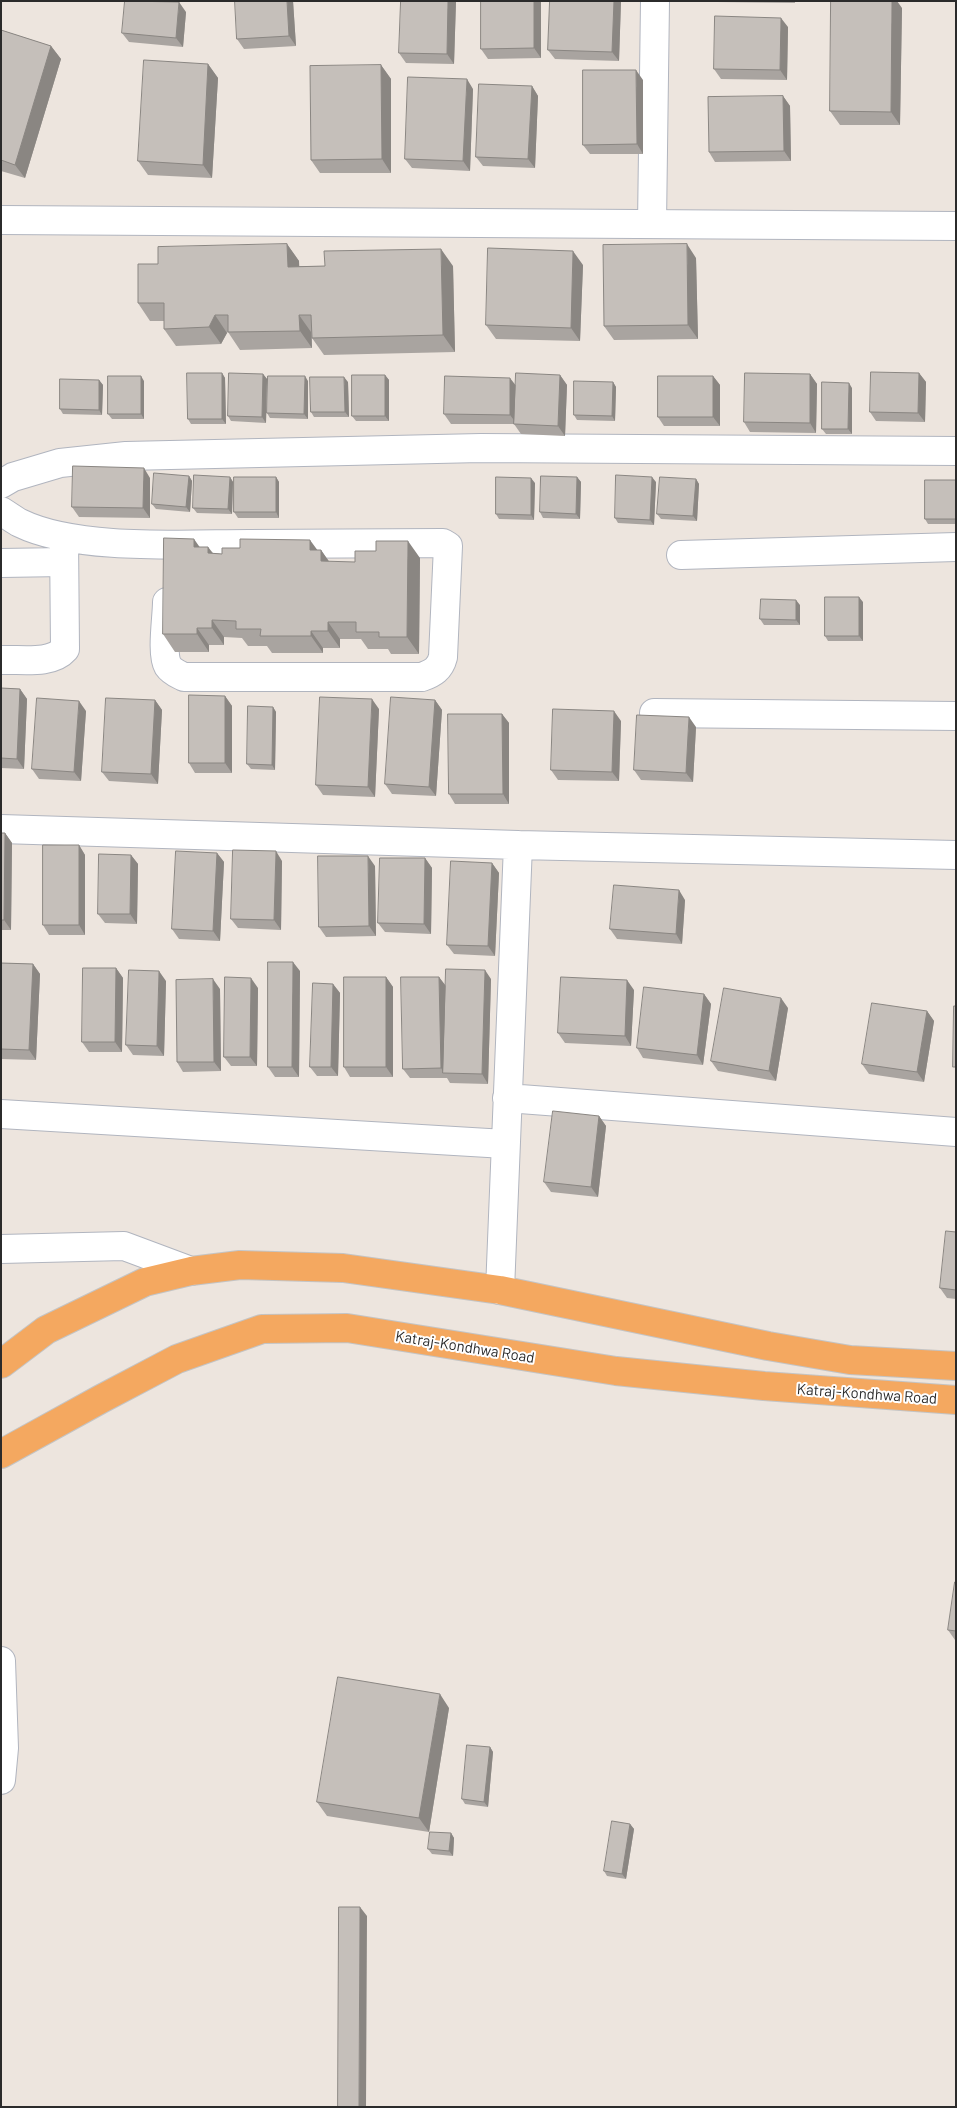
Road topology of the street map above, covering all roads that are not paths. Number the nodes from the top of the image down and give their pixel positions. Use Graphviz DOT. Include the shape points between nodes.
graph roads {
  1 [pos="655,1"];
  2 [pos="1,220"];
  3 [pos="652,224"];
  4 [pos="956,226"];
  5 [pos="956,451"];
  6 [pos="1,484"];
  7 [pos="1,511"];
  8 [pos="170,544"];
  9 [pos="956,547"];
  10 [pos="64,549"];
  11 [pos="681,555"];
  12 [pos="1,562"];
  13 [pos="1,660"];
  14 [pos="654,713"];
  15 [pos="956,716"];
  16 [pos="1,829"];
  17 [pos="518,845"];
  18 [pos="956,855"];
  19 [pos="507,1098"];
  20 [pos="1,1114"];
  21 [pos="956,1132"];
  22 [pos="505,1144"];
  23 [pos="1,1249"];
  24 [pos="190,1271"];
  25 [pos="500,1290"];
  26 [pos="1,1364"];
  27 [pos="956,1366"];
  28 [pos="956,1400"];
  29 [pos="1,1454"];
  30 [pos="1,1661"];
  31 [pos="1,1780"];
  1 -- 3 [label="street"];
  2 -- 3 [label="street"];
  3 -- 4 [label="street"];
  5 -- 6 [label="street" via="481,448 126,456 60,463 13,477"];
  7 -- 10 [label="street"];
  8 -- 8 [label="street" via="446,544 448,559 441,665 432,674 422,677 184,677 173,672 165,654"];
  8 -- 10 [label="street" via="113,542"];
  9 -- 11 [label="street"];
  10 -- 12 [label="street"];
  10 -- 13 [label="street" via="65,649 50,659"];
  14 -- 15 [label="street"];
  16 -- 17 [label="street"];
  17 -- 18 [label="street"];
  17 -- 19 [label="street"];
  19 -- 21 [label="street"];
  19 -- 22 [label="street"];
  20 -- 22 [label="street"];
  22 -- 25 [label="street"];
  23 -- 24 [label="street" via="124,1246"];
  24 -- 25 [label="highway" via="240,1265 342,1268"];
  24 -- 26 [label="highway" via="145,1282 54,1326"];
  25 -- 27 [label="highway" via="850,1360"];
  28 -- 29 [label="highway, Katraj-Kondhwa Road" via="616,1372 347,1328 262,1329 177,1359"];
  30 -- 31 [label="street" via="4,1748"];
}
